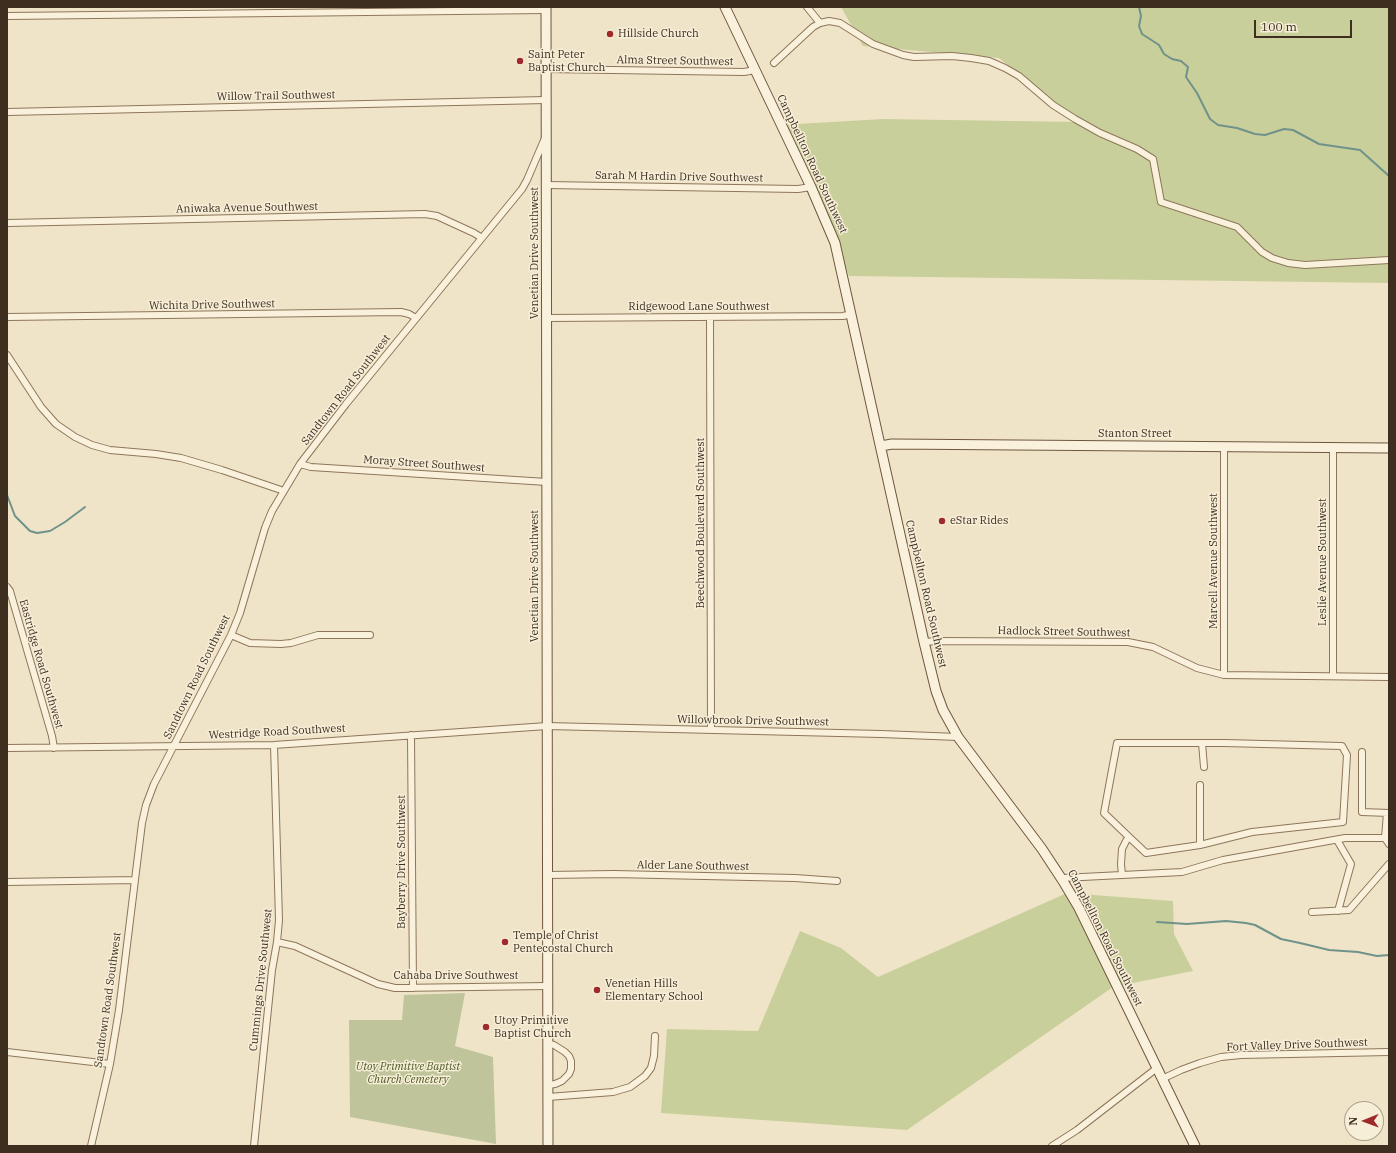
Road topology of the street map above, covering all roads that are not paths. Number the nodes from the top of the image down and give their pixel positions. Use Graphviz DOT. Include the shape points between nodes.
graph roads {
  1 [pos="119,7"];
  2 [pos="725,7"];
  3 [pos="807,7"];
  4 [pos="546,9"];
  5 [pos="119,15"];
  6 [pos="7,16"];
  7 [pos="820,23"];
  8 [pos="774,63"];
  9 [pos="546,70"];
  10 [pos="756,70"];
  11 [pos="546,100"];
  12 [pos="7,112"];
  13 [pos="546,134"];
  14 [pos="546,185"];
  15 [pos="811,187"];
  16 [pos="7,223"];
  17 [pos="482,238"];
  18 [pos="1389,260"];
  19 [pos="852,314"];
  20 [pos="7,317"];
  21 [pos="710,317"];
  22 [pos="416,318"];
  23 [pos="547,318"];
  24 [pos="7,355"];
  25 [pos="881,446"];
  26 [pos="1224,447"];
  27 [pos="1333,448"];
  28 [pos="1389,448"];
  29 [pos="300,464"];
  30 [pos="547,482"];
  31 [pos="284,491"];
  32 [pos="7,587"];
  33 [pos="231,635"];
  34 [pos="370,635"];
  35 [pos="924,642"];
  36 [pos="1224,675"];
  37 [pos="1333,676"];
  38 [pos="1389,677"];
  39 [pos="547,726"];
  40 [pos="711,730"];
  41 [pos="411,735"];
  42 [pos="958,737"];
  43 [pos="1202,743"];
  44 [pos="274,744"];
  45 [pos="173,746"];
  46 [pos="7,748"];
  47 [pos="54,748"];
  48 [pos="1362,752"];
  49 [pos="1204,767"];
  50 [pos="1200,785"];
  51 [pos="1388,813"];
  52 [pos="1129,837"];
  53 [pos="1337,840"];
  54 [pos="1387,841"];
  55 [pos="1200,845"];
  56 [pos="1389,864"];
  57 [pos="548,875"];
  58 [pos="1122,875"];
  59 [pos="1062,878"];
  60 [pos="135,880"];
  61 [pos="838,881"];
  62 [pos="7,882"];
  63 [pos="1338,911"];
  64 [pos="1312,912"];
  65 [pos="277,942"];
  66 [pos="548,986"];
  67 [pos="413,988"];
  68 [pos="654,1036"];
  69 [pos="548,1044"];
  70 [pos="7,1052"];
  71 [pos="1389,1052"];
  72 [pos="110,1064"];
  73 [pos="1157,1068"];
  74 [pos="1162,1079"];
  75 [pos="548,1085"];
  76 [pos="548,1097"];
  77 [pos="91,1146"];
  78 [pos="254,1146"];
  79 [pos="548,1146"];
  80 [pos="1052,1146"];
  81 [pos="1195,1146"];
  1 -- 5 [label="street"];
  2 -- 10 [label="street, Campbellton Road Southwest"];
  3 -- 7 [label="street"];
  4 -- 5 [label="street"];
  4 -- 9 [label="street, Venetian Drive Southwest"];
  5 -- 6 [label="street"];
  7 -- 8 [label="street"];
  7 -- 18 [label="street" via="840,23 873,44 903,55 971,58 989,61 1005,68 1075,120 1140,150 1153,159 1161,202 1237,227 1262,252 1272,258 1305,265"];
  9 -- 10 [label="street, Alma Street Southwest"];
  9 -- 11 [label="street, Venetian Drive Southwest"];
  10 -- 15 [label="street, Campbellton Road Southwest"];
  11 -- 12 [label="street, Willow Trail Southwest"];
  11 -- 13 [label="street, Venetian Drive Southwest"];
  13 -- 14 [label="street, Venetian Drive Southwest"];
  13 -- 17 [label="street, Sandtown Road Southwest" via="522,189"];
  14 -- 15 [label="street, Sarah M Hardin Drive Southwest" via="798,189"];
  14 -- 23 [label="street, Venetian Drive Southwest"];
  15 -- 19 [label="street, Campbellton Road Southwest" via="835,243"];
  16 -- 17 [label="street, Aniwaka Avenue Southwest" via="425,214 437,216"];
  17 -- 22 [label="street, Sandtown Road Southwest"];
  19 -- 21 [label="street, Ridgewood Lane Southwest"];
  19 -- 25 [label="street, Campbellton Road Southwest"];
  20 -- 22 [label="street, Wichita Drive Southwest" via="401,312"];
  21 -- 23 [label="street, Ridgewood Lane Southwest"];
  21 -- 40 [label="street, Beechwood Boulevard Southwest"];
  22 -- 29 [label="street, Sandtown Road Southwest"];
  23 -- 30 [label="street, Venetian Drive Southwest"];
  24 -- 31 [label="street" via="41,407 56,424 75,437 110,450 181,458"];
  25 -- 26 [label="street, Stanton Street" via="892,444"];
  25 -- 35 [label="street, Campbellton Road Southwest"];
  26 -- 27 [label="street, Stanton Street"];
  26 -- 36 [label="street, Marcell Avenue Southwest"];
  27 -- 28 [label="street, Stanton Street"];
  27 -- 37 [label="street, Leslie Avenue Southwest"];
  29 -- 30 [label="street, Moray Street Southwest" via="311,467"];
  29 -- 31 [label="street, Sandtown Road Southwest"];
  30 -- 39 [label="street, Venetian Drive Southwest"];
  31 -- 33 [label="street, Sandtown Road Southwest" via="265,528"];
  32 -- 47 [label="street, Eastridge Road Southwest"];
  33 -- 34 [label="street" via="250,643 281,644 318,635"];
  33 -- 45 [label="street, Sandtown Road Southwest"];
  35 -- 36 [label="street, Hadlock Street Southwest" via="1128,642 1153,647 1197,668"];
  35 -- 42 [label="street, Campbellton Road Southwest" via="936,691"];
  36 -- 37 [label="street, Hadlock Street Southwest"];
  37 -- 38 [label="street, Hadlock Street Southwest"];
  39 -- 40 [label="street, Willowbrook Drive Southwest"];
  39 -- 41 [label="street, Westridge Road Southwest"];
  39 -- 57 [label="street, Venetian Drive Southwest"];
  40 -- 42 [label="street, Willowbrook Drive Southwest"];
  41 -- 44 [label="street, Westridge Road Southwest"];
  41 -- 67 [label="street, Bayberry Drive Southwest"];
  42 -- 59 [label="street, Campbellton Road Southwest"];
  43 -- 49 [label="street"];
  43 -- 52 [label="street" via="1117,743 1104,813"];
  43 -- 55 [label="street" via="1342,746 1347,755 1343,822 1252,832"];
  44 -- 45 [label="street, Westridge Road Southwest"];
  44 -- 65 [label="street, Cummings Drive Southwest" via="279,920"];
  45 -- 47 [label="street, Westridge Road Southwest"];
  45 -- 60 [label="street, Sandtown Road Southwest" via="146,804"];
  46 -- 47 [label="street, Westridge Road Southwest"];
  48 -- 51 [label="street" via="1362,812"];
  50 -- 55 [label="street"];
  51 -- 54 [label="street"];
  52 -- 55 [label="street" via="1146,853"];
  52 -- 58 [label="street" via="1122,849"];
  53 -- 54 [label="street" via="1345,838"];
  53 -- 58 [label="street" via="1224,860 1182,872"];
  53 -- 63 [label="street" via="1351,864"];
  56 -- 63 [label="street" via="1349,910"];
  57 -- 61 [label="street, Alder Lane Southwest" via="669,875"];
  57 -- 66 [label="street, Venetian Drive Southwest"];
  58 -- 59 [label="street"];
  59 -- 73 [label="street, Campbellton Road Southwest"];
  60 -- 62 [label="street"];
  60 -- 72 [label="street, Sandtown Road Southwest"];
  63 -- 64 [label="street"];
  65 -- 67 [label="street, Cahaba Drive Southwest" via="295,946 378,984 395,988"];
  65 -- 78 [label="street, Cummings Drive Southwest"];
  66 -- 67 [label="street, Cahaba Drive Southwest"];
  66 -- 69 [label="street, Venetian Drive Southwest"];
  68 -- 76 [label="street" via="651,1068 630,1087 613,1092"];
  69 -- 75 [label="street, Venetian Drive Southwest"];
  69 -- 75 [label="street" via="554,1045 569,1056 571,1069 562,1081"];
  70 -- 72 [label="street"];
  71 -- 74 [label="street, Fort Valley Drive Southwest" via="1241,1055 1200,1062"];
  72 -- 77 [label="street, Sandtown Road Southwest"];
  73 -- 74 [label="street, Campbellton Road Southwest"];
  73 -- 80 [label="street" via="1077,1130"];
  74 -- 81 [label="street, Campbellton Road Southwest"];
  75 -- 76 [label="street, Venetian Drive Southwest"];
  76 -- 79 [label="street, Venetian Drive Southwest"];
}
